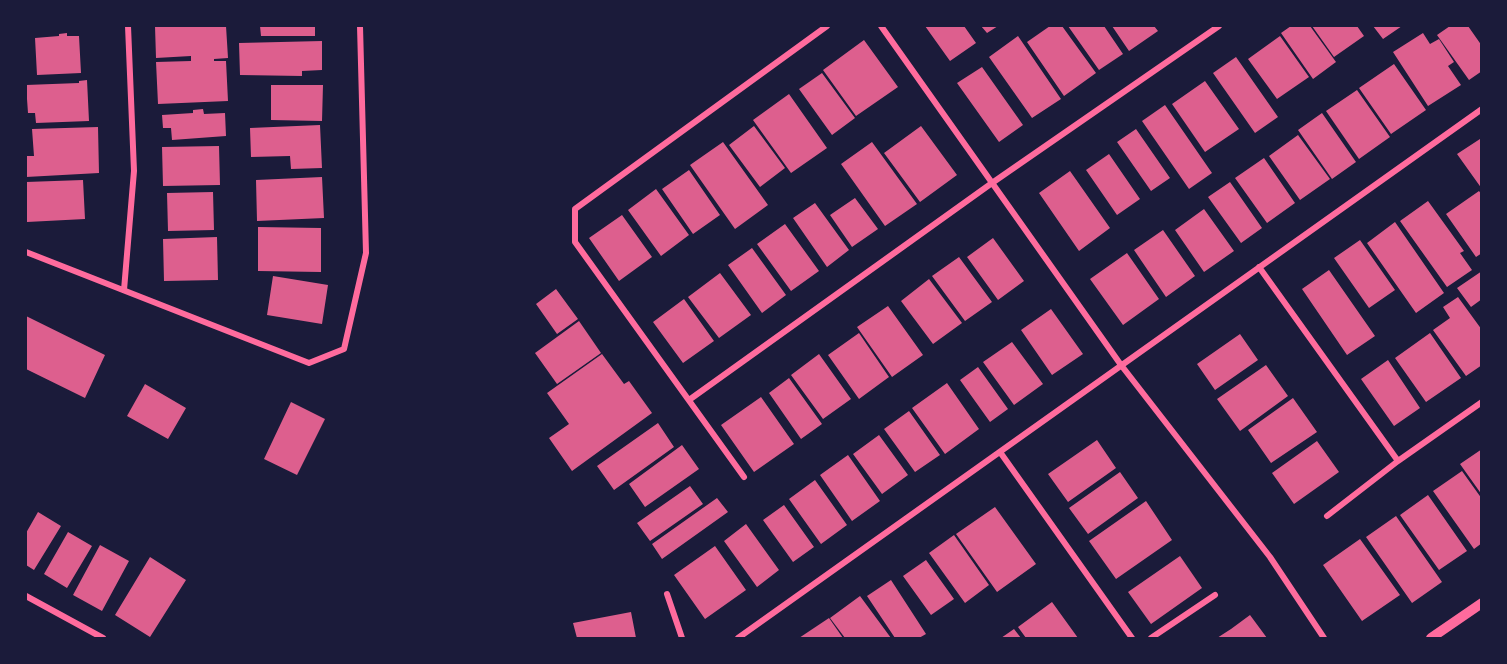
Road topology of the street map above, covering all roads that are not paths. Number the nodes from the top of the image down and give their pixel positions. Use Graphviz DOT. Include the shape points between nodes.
graph roads {
  1 [pos="128,26"];
  2 [pos="360,26"];
  3 [pos="826,26"];
  4 [pos="881,26"];
  5 [pos="1219,26"];
  6 [pos="1482,109"];
  7 [pos="992,183"];
  8 [pos="26,252"];
  9 [pos="1259,267"];
  10 [pos="124,290"];
  11 [pos="1121,365"];
  12 [pos="688,399"];
  13 [pos="1482,402"];
  14 [pos="1000,452"];
  15 [pos="1398,461"];
  16 [pos="744,477"];
  17 [pos="1327,516"];
  18 [pos="667,594"];
  19 [pos="26,596"];
  20 [pos="1215,596"];
  21 [pos="1482,603"];
  22 [pos="103,639"];
  23 [pos="682,639"];
  24 [pos="738,639"];
  25 [pos="1132,639"];
  26 [pos="1151,639"];
  27 [pos="1324,639"];
  28 [pos="1431,639"];
  1 -- 10 [label="street" via="134,171"];
  2 -- 10 [label="street" via="366,253 344,349 309,363"];
  3 -- 12 [label="street" via="574,209 575,242"];
  4 -- 7 [label="street"];
  5 -- 7 [label="street"];
  6 -- 9 [label="street"];
  7 -- 11 [label="street"];
  7 -- 12 [label="street"];
  8 -- 10 [label="street"];
  9 -- 11 [label="street"];
  9 -- 15 [label="street"];
  11 -- 14 [label="street"];
  11 -- 27 [label="street" via="1270,557"];
  12 -- 16 [label="street"];
  13 -- 15 [label="street"];
  14 -- 24 [label="street"];
  14 -- 25 [label="street"];
  15 -- 17 [label="street"];
  18 -- 23 [label="street"];
  19 -- 22 [label="street"];
  20 -- 26 [label="street"];
  21 -- 28 [label="street"];
}
